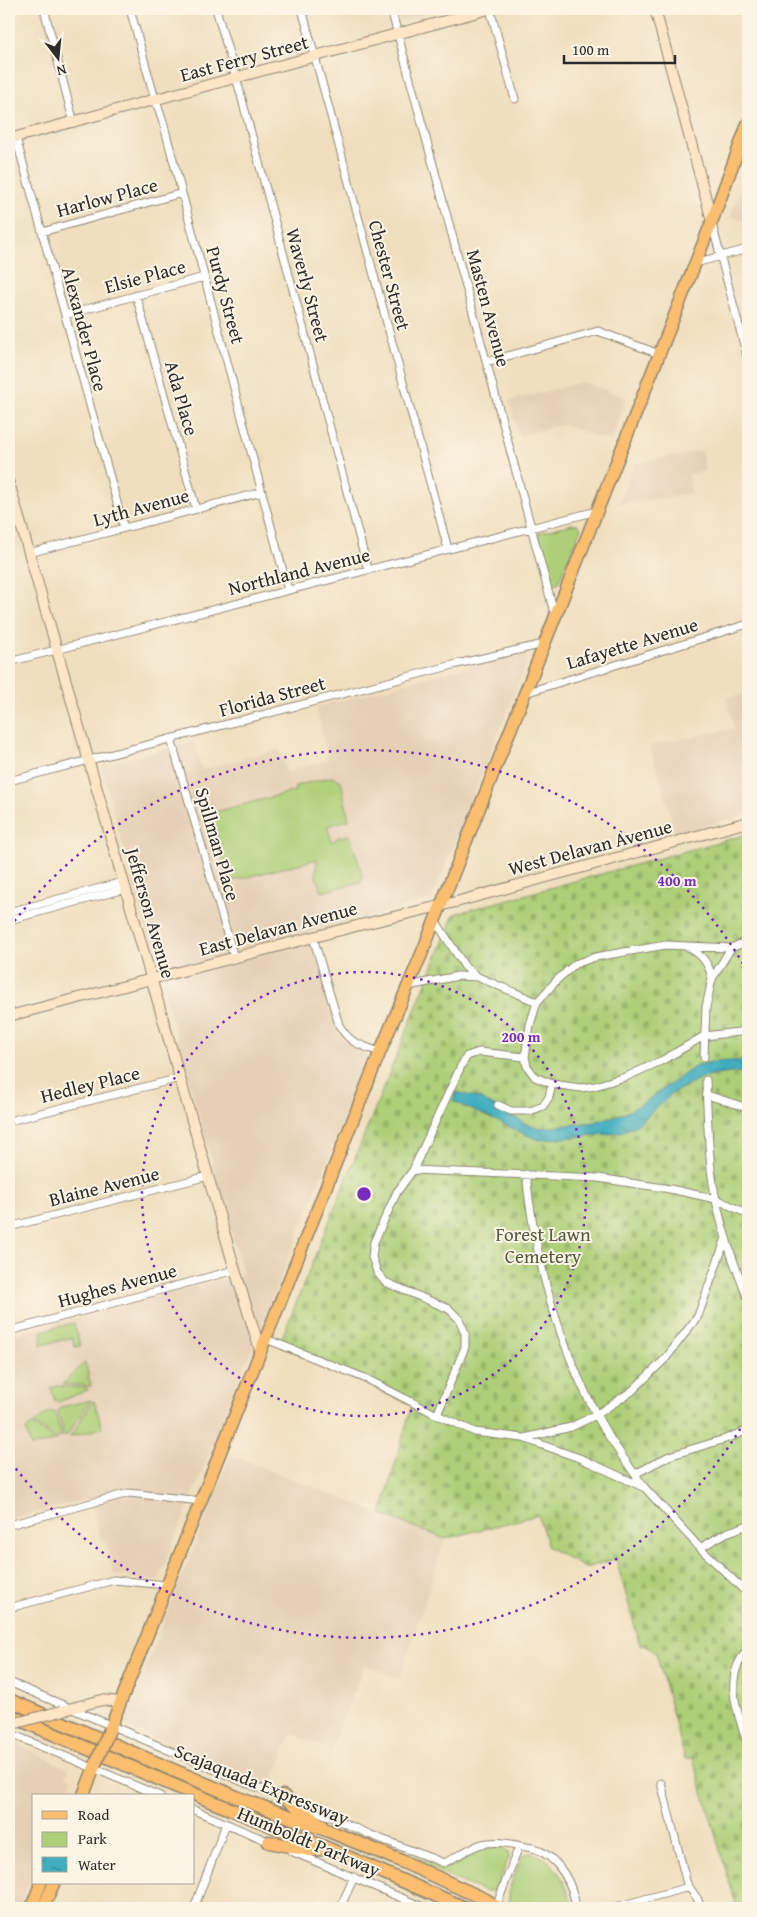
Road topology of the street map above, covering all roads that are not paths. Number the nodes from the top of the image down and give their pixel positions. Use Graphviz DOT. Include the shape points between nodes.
graph roads {
  1 [pos="44,9"];
  2 [pos="130,9"];
  3 [pos="216,9"];
  4 [pos="302,9"];
  5 [pos="391,9"];
  6 [pos="490,9"];
  7 [pos="655,9"];
  8 [pos="398,34"];
  9 [pos="315,56"];
  10 [pos="235,78"];
  11 [pos="515,99"];
  12 [pos="156,100"];
  13 [pos="74,122"];
  14 [pos="748,123"];
  15 [pos="13,139"];
  16 [pos="182,193"];
  17 [pos="712,221"];
  18 [pos="42,232"];
  19 [pos="748,249"];
  20 [pos="720,257"];
  21 [pos="694,263"];
  22 [pos="204,277"];
  23 [pos="136,295"];
  24 [pos="65,315"];
  25 [pos="659,354"];
  26 [pos="748,360"];
  27 [pos="486,362"];
  28 [pos="9,483"];
  29 [pos="262,492"];
  30 [pos="11,501"];
  31 [pos="196,509"];
  32 [pos="597,511"];
  33 [pos="124,528"];
  34 [pos="531,528"];
  35 [pos="448,549"];
  36 [pos="29,553"];
  37 [pos="368,570"];
  38 [pos="288,590"];
  39 [pos="555,616"];
  40 [pos="748,624"];
  41 [pos="544,644"];
  42 [pos="57,650"];
  43 [pos="9,662"];
  44 [pos="524,693"];
  45 [pos="171,739"];
  46 [pos="88,760"];
  47 [pos="9,781"];
  48 [pos="748,822"];
  49 [pos="124,886"];
  50 [pos="440,906"];
  51 [pos="9,912"];
  52 [pos="9,920"];
  53 [pos="434,920"];
  54 [pos="313,937"];
  55 [pos="748,941"];
  56 [pos="686,946"];
  57 [pos="732,948"];
  58 [pos="234,958"];
  59 [pos="478,978"];
  60 [pos="152,979"];
  61 [pos="712,979"];
  62 [pos="408,986"];
  63 [pos="537,1002"];
  64 [pos="9,1016"];
  65 [pos="748,1031"];
  66 [pos="704,1036"];
  67 [pos="380,1052"];
  68 [pos="704,1056"];
  69 [pos="524,1058"];
  70 [pos="180,1078"];
  71 [pos="706,1080"];
  72 [pos="552,1084"];
  73 [pos="706,1095"];
  74 [pos="498,1105"];
  75 [pos="748,1108"];
  76 [pos="9,1121"];
  77 [pos="413,1170"];
  78 [pos="526,1174"];
  79 [pos="208,1176"];
  80 [pos="716,1199"];
  81 [pos="748,1214"];
  82 [pos="9,1227"];
  83 [pos="726,1238"];
  84 [pos="235,1270"];
  85 [pos="748,1299"];
  86 [pos="9,1331"];
  87 [pos="266,1339"];
  88 [pos="261,1353"];
  89 [pos="437,1415"];
  90 [pos="596,1415"];
  91 [pos="748,1430"];
  92 [pos="523,1438"];
  93 [pos="635,1474"];
  94 [pos="645,1488"];
  95 [pos="202,1501"];
  96 [pos="9,1524"];
  97 [pos="748,1525"];
  98 [pos="700,1548"];
  99 [pos="167,1585"];
  100 [pos="748,1594"];
  101 [pos="9,1608"];
  102 [pos="748,1650"];
  103 [pos="9,1682"];
  104 [pos="9,1700"];
  105 [pos="120,1702"];
  106 [pos="72,1708"];
  107 [pos="9,1715"];
  108 [pos="9,1725"];
  109 [pos="110,1728"];
  110 [pos="9,1733"];
  111 [pos="748,1746"];
  112 [pos="95,1766"];
  113 [pos="661,1783"];
  114 [pos="84,1794"];
  115 [pos="156,1794"];
  116 [pos="194,1794"];
  117 [pos="195,1794"];
  118 [pos="283,1796"];
  119 [pos="195,1810"];
  120 [pos="226,1824"];
  121 [pos="329,1831"];
  122 [pos="269,1842"];
  123 [pos="519,1846"];
  124 [pos="329,1849"];
  125 [pos="354,1877"];
  126 [pos="41,1884"];
  127 [pos="54,1884"];
  128 [pos="689,1887"];
  129 [pos="441,1896"];
  130 [pos="31,1908"];
  131 [pos="43,1908"];
  132 [pos="194,1908"];
  133 [pos="340,1908"];
  134 [pos="425,1908"];
  135 [pos="452,1908"];
  136 [pos="465,1908"];
  137 [pos="497,1908"];
  138 [pos="576,1908"];
  139 [pos="612,1908"];
  140 [pos="701,1908"];
  1 -- 13 [label="street"];
  2 -- 12 [label="street, Purdy Street"];
  3 -- 10 [label="street, Waverly Street"];
  4 -- 9 [label="street, Chester Street"];
  5 -- 8 [label="street, Masten Avenue"];
  6 -- 8 [label="street, East Ferry Street"];
  6 -- 11 [label="street"];
  7 -- 17 [label="street"];
  8 -- 9 [label="street, East Ferry Street"];
  8 -- 27 [label="street, Masten Avenue"];
  9 -- 10 [label="street, East Ferry Street"];
  9 -- 35 [label="street, Chester Street"];
  10 -- 12 [label="street, East Ferry Street"];
  10 -- 37 [label="street, Waverly Street"];
  12 -- 13 [label="street, East Ferry Street"];
  12 -- 16 [label="street, Purdy Street"];
  13 -- 15 [label="street, East Ferry Street"];
  14 -- 17 [label="main road"];
  15 -- 18 [label="street, Alexander Place"];
  16 -- 18 [label="street, Harlow Place"];
  16 -- 22 [label="street, Purdy Street"];
  17 -- 20 [label="street"];
  17 -- 21 [label="main road"];
  18 -- 24 [label="street, Alexander Place"];
  19 -- 20 [label="street"];
  20 -- 21 [label="street"];
  20 -- 26 [label="street"];
  21 -- 25 [label="main road"];
  22 -- 23 [label="street, Elsie Place"];
  22 -- 29 [label="street, Purdy Street"];
  23 -- 24 [label="street, Elsie Place"];
  23 -- 31 [label="street, Ada Place"];
  24 -- 33 [label="street, Alexander Place"];
  25 -- 27 [label="street" via="598,331"];
  25 -- 32 [label="main road"];
  27 -- 34 [label="street, Masten Avenue"];
  28 -- 30 [label="street, Jefferson Avenue"];
  29 -- 31 [label="street, Lyth Avenue"];
  29 -- 38 [label="street, Purdy Street"];
  30 -- 36 [label="street, Jefferson Avenue"];
  31 -- 33 [label="street, Lyth Avenue"];
  32 -- 34 [label="street, Northland Avenue"];
  32 -- 39 [label="main road"];
  33 -- 36 [label="street, Lyth Avenue"];
  34 -- 35 [label="street, Northland Avenue"];
  34 -- 39 [label="street, Masten Avenue"];
  35 -- 37 [label="street, Northland Avenue"];
  36 -- 42 [label="street, Jefferson Avenue"];
  37 -- 38 [label="street, Northland Avenue"];
  38 -- 42 [label="street, Northland Avenue"];
  39 -- 41 [label="main road"];
  40 -- 44 [label="street, Lafayette Avenue"];
  41 -- 44 [label="main road"];
  41 -- 45 [label="street, Florida Street"];
  42 -- 43 [label="street, Northland Avenue"];
  42 -- 46 [label="street, Jefferson Avenue"];
  44 -- 50 [label="main road"];
  45 -- 46 [label="street, Florida Street"];
  45 -- 58 [label="street, Spillman Place"];
  46 -- 47 [label="street, Florida Street"];
  46 -- 49 [label="street, Jefferson Avenue"];
  48 -- 50 [label="street, West Delavan Avenue"];
  49 -- 51 [label="street"];
  49 -- 52 [label="street"];
  49 -- 60 [label="street, Jefferson Avenue"];
  50 -- 53 [label="main road"];
  50 -- 54 [label="street, East Delavan Avenue"];
  53 -- 59 [label="street" via="465,967"];
  53 -- 62 [label="main road"];
  54 -- 58 [label="street, East Delavan Avenue"];
  54 -- 67 [label="street" via="345,1036"];
  55 -- 57 [label="street"];
  56 -- 57 [label="street"];
  56 -- 61 [label="street" via="701,955 710,967"];
  56 -- 63 [label="street" via="639,949 575,964"];
  57 -- 61 [label="street"];
  58 -- 60 [label="street, East Delavan Avenue"];
  59 -- 62 [label="street" via="458,976"];
  59 -- 63 [label="street"];
  60 -- 64 [label="street, East Delavan Avenue"];
  60 -- 70 [label="street, Jefferson Avenue"];
  61 -- 66 [label="street"];
  62 -- 67 [label="main road"];
  63 -- 69 [label="street"];
  65 -- 66 [label="street"];
  66 -- 68 [label="street"];
  66 -- 72 [label="street" via="628,1076 581,1088"];
  67 -- 87 [label="main road"];
  69 -- 72 [label="street" via="535,1077"];
  69 -- 77 [label="street" via="479,1052 467,1056"];
  70 -- 76 [label="street, Hedley Place"];
  70 -- 79 [label="street, Jefferson Avenue"];
  71 -- 73 [label="street"];
  72 -- 74 [label="street" via="550,1097 543,1106 511,1112"];
  73 -- 75 [label="street"];
  73 -- 80 [label="street"];
  77 -- 78 [label="street"];
  77 -- 89 [label="street" via="397,1192 374,1242 372,1257 377,1272 386,1282 449,1309 459,1319 465,1333 465,1347"];
  78 -- 80 [label="street" via="598,1178"];
  78 -- 90 [label="street" via="531,1222 545,1286 570,1359"];
  79 -- 82 [label="street, Blaine Avenue"];
  79 -- 84 [label="street, Jefferson Avenue"];
  80 -- 81 [label="street"];
  80 -- 83 [label="street"];
  83 -- 85 [label="street"];
  83 -- 90 [label="street" via="698,1316 666,1358 632,1391"];
  84 -- 86 [label="street, Hughes Avenue"];
  84 -- 88 [label="street, Jefferson Avenue"];
  87 -- 88 [label="main road"];
  87 -- 89 [label="street" via="367,1379"];
  88 -- 95 [label="main road"];
  89 -- 92 [label="street" via="475,1432"];
  90 -- 92 [label="street" via="558,1431"];
  90 -- 93 [label="street"];
  91 -- 93 [label="street" via="668,1456"];
  92 -- 94 [label="street" via="582,1459"];
  93 -- 94 [label="street"];
  94 -- 98 [label="street"];
  95 -- 96 [label="street" via="129,1493"];
  95 -- 99 [label="main road"];
  97 -- 98 [label="street"];
  98 -- 100 [label="street"];
  99 -- 101 [label="street" via="114,1580"];
  99 -- 105 [label="main road"];
  102 -- 111 [label="street" via="733,1676 734,1700"];
  103 -- 106 [label="street, Humboldt Parkway"];
  104 -- 121 [label="highway, Scajaquada Expressway" via="241,1799"];
  105 -- 106 [label="street" via="102,1700"];
  105 -- 109 [label="main road"];
  106 -- 108 [label="street, bridge"];
  106 -- 109 [label="street, Humboldt Parkway"];
  107 -- 116 [label="highway, Scajaquada Expressway"];
  109 -- 112 [label="main road, bridge"];
  109 -- 118 [label="street, Humboldt Parkway"];
  110 -- 112 [label="street"];
  112 -- 114 [label="main road"];
  112 -- 115 [label="street"];
  113 -- 128 [label="street"];
  117 -- 124 [label="highway, Scajaquada Expressway"];
  118 -- 121 [label="highway"];
  118 -- 123 [label="street, Humboldt Parkway" via="444,1863 483,1844 499,1842"];
  119 -- 120 [label="street, Humboldt Parkway"];
  120 -- 122 [label="street, Humboldt Parkway"];
  120 -- 132 [label="street"];
  121 -- 137 [label="highway, Scajaquada Expressway" via="399,1860"];
  122 -- 124 [label="highway" via="310,1850"];
  122 -- 125 [label="street, Humboldt Parkway"];
  123 -- 137 [label="street"];
  123 -- 138 [label="street" via="536,1849 562,1870"];
  124 -- 129 [label="highway, Scajaquada Expressway"];
  125 -- 133 [label="street"];
  125 -- 134 [label="street, Humboldt Parkway"];
  126 -- 130 [label="main road"];
  127 -- 131 [label="main road"];
  128 -- 139 [label="street"];
  128 -- 140 [label="street"];
  129 -- 135 [label="highway"];
  129 -- 136 [label="highway, Scajaquada Expressway"];
}
